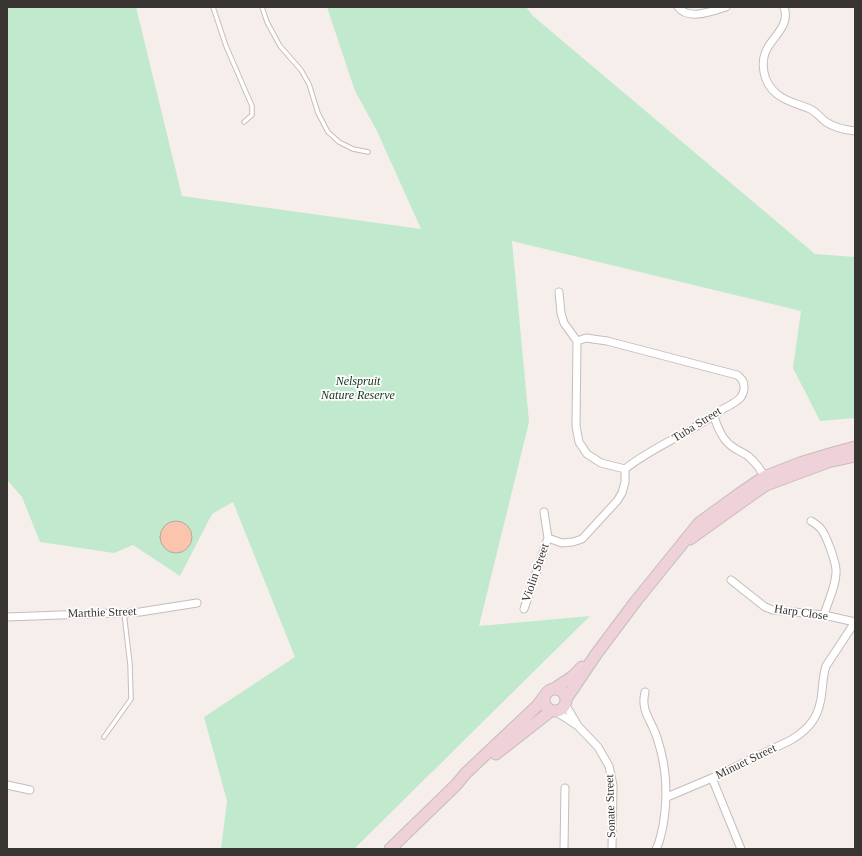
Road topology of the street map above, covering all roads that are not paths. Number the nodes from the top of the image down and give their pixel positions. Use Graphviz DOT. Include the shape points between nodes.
graph roads {
  1 [pos="213,7"];
  2 [pos="262,7"];
  3 [pos="678,7"];
  4 [pos="726,7"];
  5 [pos="784,7"];
  6 [pos="244,122"];
  7 [pos="855,131"];
  8 [pos="368,152"];
  9 [pos="559,292"];
  10 [pos="577,341"];
  11 [pos="714,417"];
  12 [pos="855,447"];
  13 [pos="855,456"];
  14 [pos="625,469"];
  15 [pos="765,481"];
  16 [pos="544,512"];
  17 [pos="811,521"];
  18 [pos="548,538"];
  19 [pos="731,580"];
  20 [pos="197,603"];
  21 [pos="524,609"];
  22 [pos="124,613"];
  23 [pos="824,615"];
  24 [pos="7,617"];
  25 [pos="855,622"];
  26 [pos="597,653"];
  27 [pos="554,689"];
  28 [pos="645,692"];
  29 [pos="544,697"];
  30 [pos="566,702"];
  31 [pos="553,711"];
  32 [pos="578,726"];
  33 [pos="104,737"];
  34 [pos="712,778"];
  35 [pos="7,785"];
  36 [pos="456,785"];
  37 [pos="565,788"];
  38 [pos="30,790"];
  39 [pos="667,797"];
  40 [pos="390,849"];
  41 [pos="564,849"];
  42 [pos="612,849"];
  43 [pos="656,849"];
  44 [pos="741,849"];
  1 -- 6 [label="lane" via="226,46 252,106 252,115"];
  2 -- 8 [label="lane" via="280,46 301,70 309,84 318,113 328,132 339,142 353,149"];
  3 -- 4 [label="street" via="689,15"];
  5 -- 7 [label="street" via="786,17 783,27 767,48 763,63 769,87 788,101 811,109 825,122 837,128"];
  9 -- 10 [label="street" via="564,323"];
  10 -- 11 [label="street, Tuba Street" via="586,338 607,340 737,375 744,386 740,397"];
  10 -- 14 [label="street" via="576,426 579,442 587,454 600,463"];
  11 -- 14 [label="street, Tuba Street"];
  11 -- 15 [label="street" via="727,443 748,456"];
  12 -- 15 [label="main road" via="800,463"];
  13 -- 15 [label="main road"];
  14 -- 18 [label="street, Violin Street" via="622,493 582,539 562,543"];
  15 -- 26 [label="main road" via="693,538 684,542 661,568"];
  16 -- 18 [label="street, Violin Street"];
  17 -- 23 [label="street" via="824,531 836,570"];
  18 -- 21 [label="street, Violin Street"];
  19 -- 23 [label="street, Harp Close" via="765,607"];
  20 -- 22 [label="street, Marthie Street"];
  22 -- 24 [label="street, Marthie Street"];
  22 -- 33 [label="lane" via="131,700"];
  23 -- 25 [label="street, Harp Close"];
  25 -- 34 [label="street, Minuet Street" via="826,666 822,693 810,727 801,734"];
  26 -- 27 [label="main road" via="572,677"];
  26 -- 30 [label="main road"];
  27 -- 29 [label="main road"];
  27 -- 30 [label="main road" via="562,692"];
  28 -- 39 [label="street" via="644,708 658,741"];
  29 -- 31 [label="main road" via="545,705"];
  29 -- 36 [label="main road" via="538,706"];
  30 -- 31 [label="main road" via="563,708"];
  30 -- 32 [label="street, Sonate Street"];
  31 -- 32 [label="street, Sonate Street"];
  31 -- 36 [label="main road" via="527,728"];
  32 -- 42 [label="street, Sonate Street" via="598,747 609,766 613,785"];
  34 -- 39 [label="street, Minuet Street"];
  34 -- 44 [label="street"];
  35 -- 38 [label="street"];
  36 -- 40 [label="main road"];
  37 -- 41 [label="street"];
  39 -- 43 [label="street"];
}
